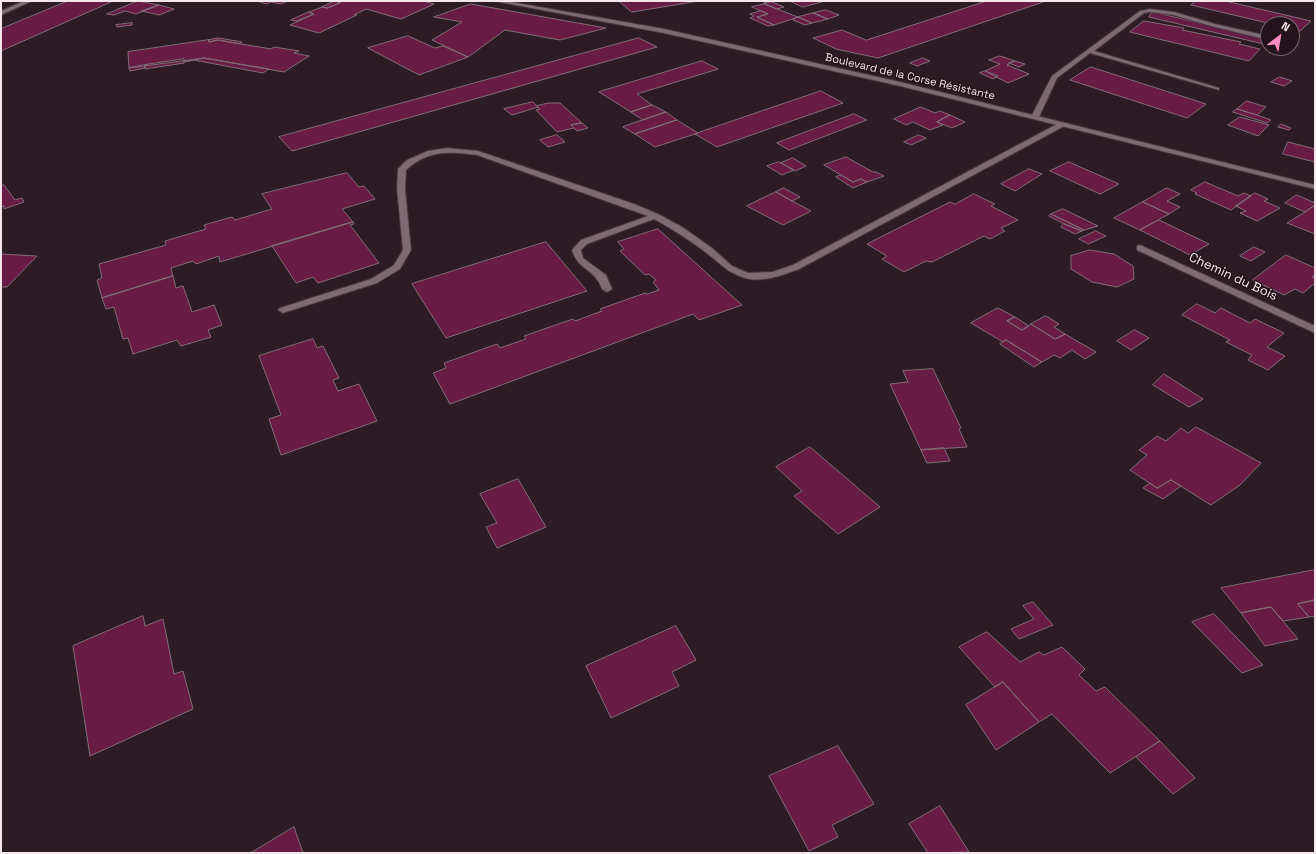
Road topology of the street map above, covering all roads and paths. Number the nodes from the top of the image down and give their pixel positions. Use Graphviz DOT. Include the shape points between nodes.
graph roads {
  1 [pos="28,1"];
  2 [pos="497,1"];
  3 [pos="1,13"];
  4 [pos="1260,36"];
  5 [pos="1088,51"];
  6 [pos="1217,89"];
  7 [pos="1035,117"];
  8 [pos="1064,124"];
  9 [pos="1315,187"];
  10 [pos="655,216"];
  11 [pos="1140,248"];
  12 [pos="607,289"];
  13 [pos="283,310"];
  14 [pos="1315,330"];
  1 -- 3 [label="street"];
  2 -- 7 [label="street, Boulevard de la Corse Résistante" via="664,31"];
  4 -- 5 [label="street" via="1204,23 1171,11 1154,9 1142,12"];
  5 -- 6 [label="street"];
  5 -- 7 [label="street" via="1054,77"];
  7 -- 8 [label="street, Boulevard de la Corse Résistante"];
  8 -- 9 [label="street, Boulevard de la Corse Résistante"];
  8 -- 10 [label="street" via="796,267 773,276 747,276 729,268 709,250"];
  10 -- 12 [label="street" via="584,242 576,250 579,259 603,277"];
  10 -- 13 [label="street" via="478,153 452,149 428,152 411,160 402,169 407,250 397,267 374,281"];
  11 -- 14 [label="street, Chemin du Bois"];
}
